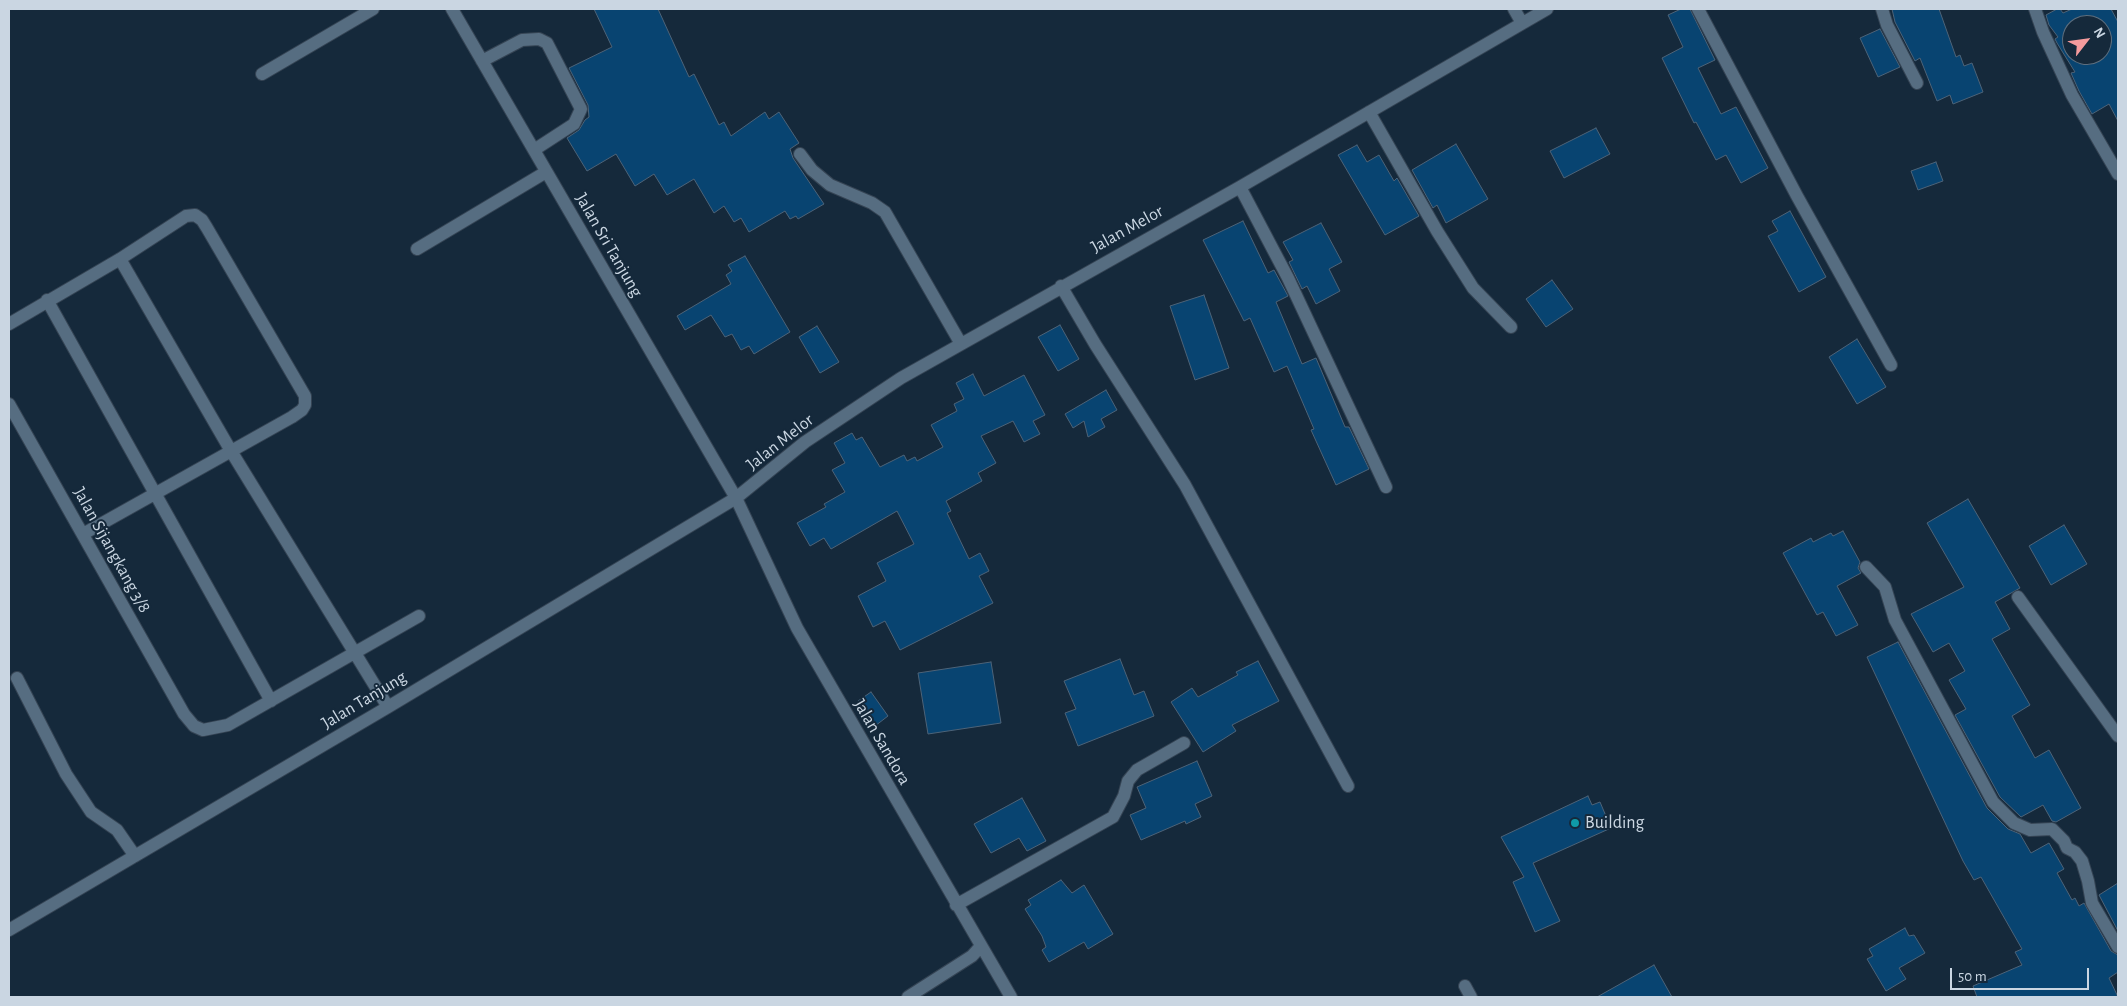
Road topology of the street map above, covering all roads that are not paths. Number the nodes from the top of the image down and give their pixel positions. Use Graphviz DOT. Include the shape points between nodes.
graph roads {
  1 [pos="373,9"];
  2 [pos="452,9"];
  3 [pos="1514,9"];
  4 [pos="1547,9"];
  5 [pos="1698,9"];
  6 [pos="1882,9"];
  7 [pos="2034,9"];
  8 [pos="1522,23"];
  9 [pos="482,61"];
  10 [pos="262,74"];
  11 [pos="1917,83"];
  12 [pos="1369,112"];
  13 [pos="534,150"];
  14 [pos="800,154"];
  15 [pos="546,172"];
  16 [pos="2118,174"];
  17 [pos="1240,187"];
  18 [pos="417,249"];
  19 [pos="120,259"];
  20 [pos="1061,286"];
  21 [pos="47,300"];
  22 [pos="9,324"];
  23 [pos="1511,327"];
  24 [pos="961,344"];
  25 [pos="1891,366"];
  26 [pos="9,404"];
  27 [pos="231,451"];
  28 [pos="1386,487"];
  29 [pos="154,494"];
  30 [pos="736,498"];
  31 [pos="83,534"];
  32 [pos="1866,567"];
  33 [pos="2018,597"];
  34 [pos="420,616"];
  35 [pos="354,653"];
  36 [pos="17,678"];
  37 [pos="271,701"];
  38 [pos="385,702"];
  39 [pos="2118,736"];
  40 [pos="1184,743"];
  41 [pos="1348,786"];
  42 [pos="135,856"];
  43 [pos="956,905"];
  44 [pos="9,930"];
  45 [pos="981,946"];
  46 [pos="2118,947"];
  47 [pos="908,997"];
  48 [pos="1011,997"];
  1 -- 10 [label="street"];
  2 -- 9 [label="street, Jalan Sri Tanjung"];
  3 -- 8 [label="street"];
  4 -- 8 [label="street, Jalan Melor"];
  5 -- 25 [label="street"];
  6 -- 11 [label="street"];
  7 -- 16 [label="street" via="2072,95"];
  8 -- 12 [label="street, Jalan Melor"];
  9 -- 13 [label="street, Jalan Sri Tanjung"];
  9 -- 13 [label="street" via="522,40 539,39 547,44 580,109 574,124"];
  12 -- 17 [label="street, Jalan Melor"];
  12 -- 23 [label="street" via="1473,288"];
  13 -- 15 [label="street, Jalan Sri Tanjung"];
  14 -- 24 [label="street" via="812,170 830,185 885,212"];
  15 -- 18 [label="street"];
  15 -- 30 [label="street, Jalan Sri Tanjung"];
  17 -- 20 [label="street, Jalan Melor"];
  17 -- 28 [label="street" via="1288,278"];
  19 -- 21 [label="street"];
  19 -- 27 [label="street"];
  19 -- 27 [label="street" via="186,216 195,215 202,220 302,388 302,410"];
  20 -- 24 [label="street, Jalan Melor"];
  20 -- 41 [label="street" via="1185,485"];
  21 -- 22 [label="street"];
  21 -- 29 [label="street"];
  24 -- 30 [label="street, Jalan Melor" via="805,442"];
  26 -- 31 [label="street, Jalan Sijangkang 3/8"];
  27 -- 29 [label="street"];
  27 -- 35 [label="street"];
  29 -- 31 [label="street"];
  29 -- 37 [label="street"];
  30 -- 38 [label="street, Jalan Tanjung"];
  30 -- 43 [label="street, Jalan Sandora" via="797,628"];
  31 -- 37 [label="street, Jalan Sijangkang 3/8" via="184,714 194,726 213,730"];
  32 -- 46 [label="street" via="1885,587 1896,620 1993,802 2014,823 2030,830 2052,829 2067,848 2075,852 2082,861 2092,902"];
  33 -- 39 [label="street"];
  34 -- 35 [label="street"];
  35 -- 37 [label="street"];
  35 -- 38 [label="street"];
  36 -- 42 [label="street" via="66,774 91,812 117,830"];
  38 -- 42 [label="street, Jalan Tanjung"];
  40 -- 43 [label="street" via="1136,770 1113,818"];
  42 -- 44 [label="street, Jalan Tanjung"];
  43 -- 45 [label="street, Jalan Sandora"];
  45 -- 47 [label="street" via="972,956"];
  45 -- 48 [label="street, Jalan Sandora"];
}
